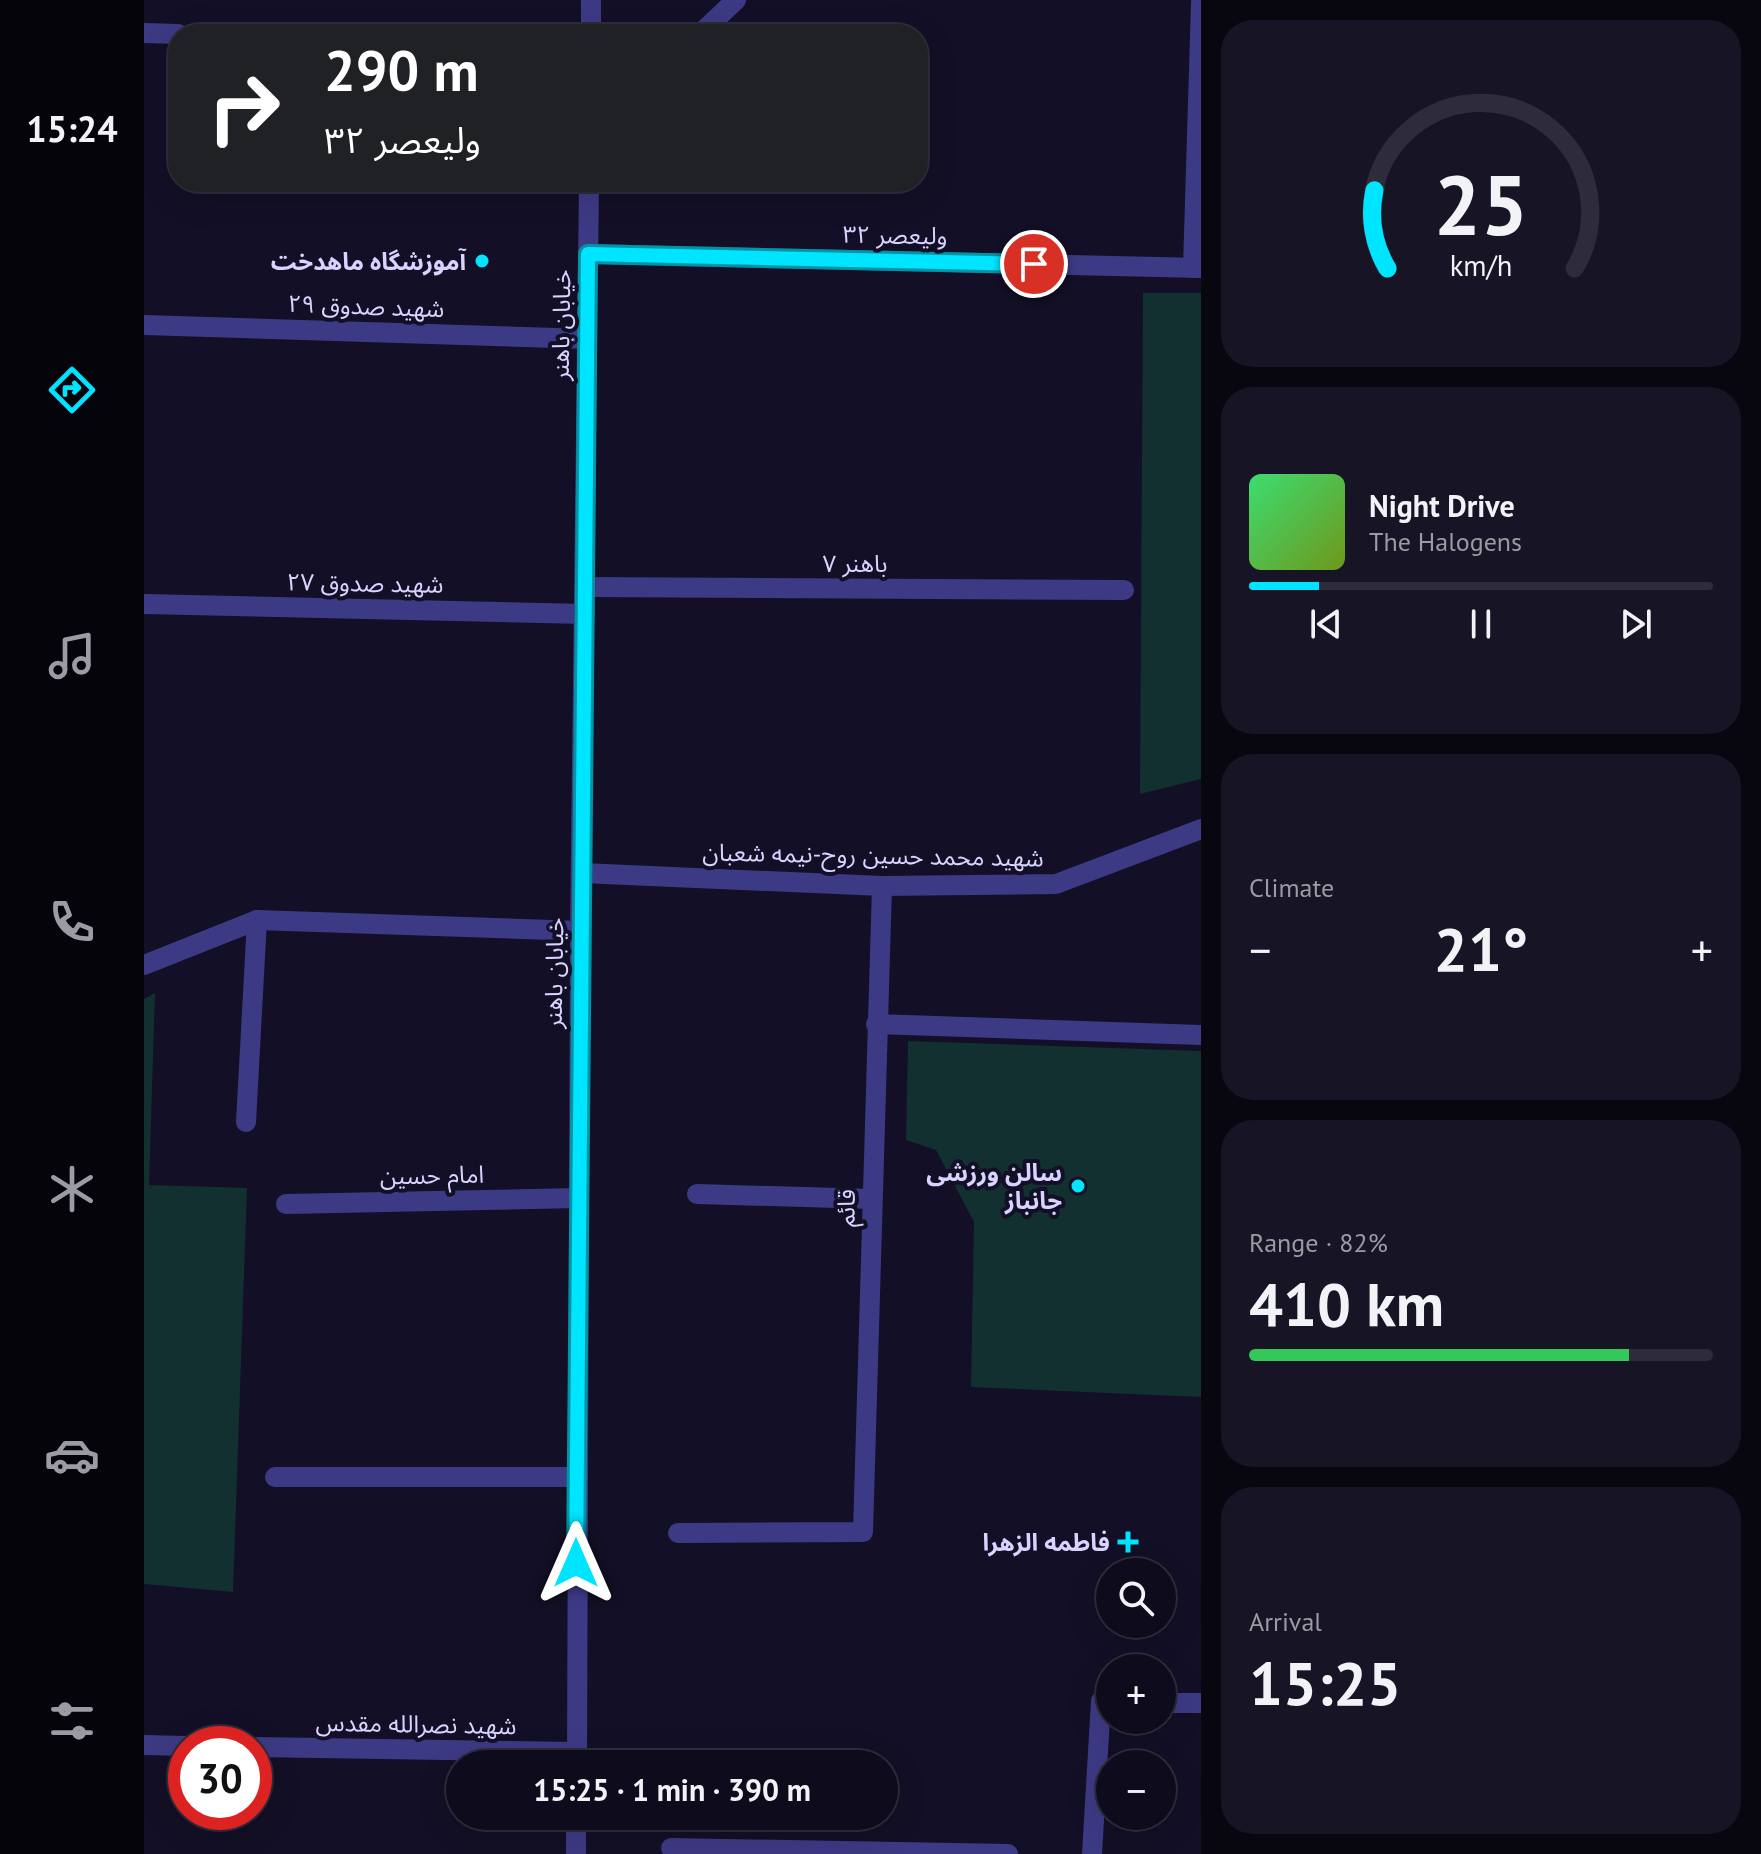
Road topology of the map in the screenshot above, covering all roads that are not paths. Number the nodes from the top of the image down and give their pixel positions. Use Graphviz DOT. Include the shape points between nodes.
graph roads {
  1 [pos="591,0"];
  2 [pos="736,0"];
  3 [pos="1201,3"];
  4 [pos="591,24"];
  5 [pos="711,24"];
  6 [pos="144,33"];
  7 [pos="168,34"];
  8 [pos="589,192"];
  9 [pos="588,254"];
  10 [pos="1197,268"];
  11 [pos="144,325"];
  12 [pos="587,339"];
  13 [pos="585,587"];
  14 [pos="1124,590"];
  15 [pos="144,604"];
  16 [pos="585,614"];
  17 [pos="1201,829"];
  18 [pos="582,873"];
  19 [pos="882,886"];
  20 [pos="257,920"];
  21 [pos="580,931"];
  22 [pos="144,965"];
  23 [pos="876,1024"];
  24 [pos="1201,1035"];
  25 [pos="246,1122"];
  26 [pos="697,1194"];
  27 [pos="579,1198"];
  28 [pos="872,1199"];
  29 [pos="286,1204"];
  30 [pos="275,1477"];
  31 [pos="576,1477"];
  32 [pos="678,1533"];
  33 [pos="1176,1703"];
  34 [pos="1201,1703"];
  35 [pos="1103,1734"];
  36 [pos="144,1745"];
  37 [pos="168,1746"];
  38 [pos="272,1748"];
  39 [pos="577,1750"];
  40 [pos="446,1754"];
  41 [pos="576,1830"];
  42 [pos="671,1848"];
  43 [pos="576,1854"];
  44 [pos="1008,1854"];
  45 [pos="1092,1854"];
  1 -- 4 [label="street"];
  2 -- 5 [label="street"];
  3 -- 10 [label="street"];
  6 -- 7 [label="street"];
  8 -- 9 [label="street, خیابان باهنر"];
  9 -- 10 [label="street, ولیعصر ۳۲"];
  9 -- 12 [label="street, خیابان باهنر"];
  11 -- 12 [label="street, شهید صدوق ۲۹"];
  12 -- 13 [label="street, خیابان باهنر"];
  13 -- 14 [label="street, باهنر ۷"];
  13 -- 16 [label="street, خیابان باهنر"];
  15 -- 16 [label="street, شهید صدوق ۲۷"];
  16 -- 18 [label="street, خیابان باهنر"];
  17 -- 19 [label="street, شهید محمد حسین روح-نیمه شعبان" via="1056,884"];
  18 -- 19 [label="street, شهید محمد حسین روح-نیمه شعبان"];
  18 -- 21 [label="street, خیابان باهنر"];
  19 -- 23 [label="street, قائم"];
  20 -- 21 [label="street"];
  20 -- 22 [label="street"];
  20 -- 25 [label="street"];
  21 -- 27 [label="street, خیابان باهنر"];
  23 -- 24 [label="street"];
  23 -- 28 [label="street, قائم"];
  26 -- 28 [label="street"];
  27 -- 29 [label="street, امام حسین"];
  27 -- 31 [label="street, خیابان باهنر"];
  28 -- 32 [label="street, قائم" via="863,1532"];
  30 -- 31 [label="street"];
  31 -- 39 [label="street, خیابان باهنر"];
  33 -- 34 [label="street"];
  35 -- 45 [label="street"];
  36 -- 37 [label="street"];
  38 -- 40 [label="street, شهید نصرالله مقدس"];
  41 -- 43 [label="street"];
  42 -- 44 [label="street"];
}
